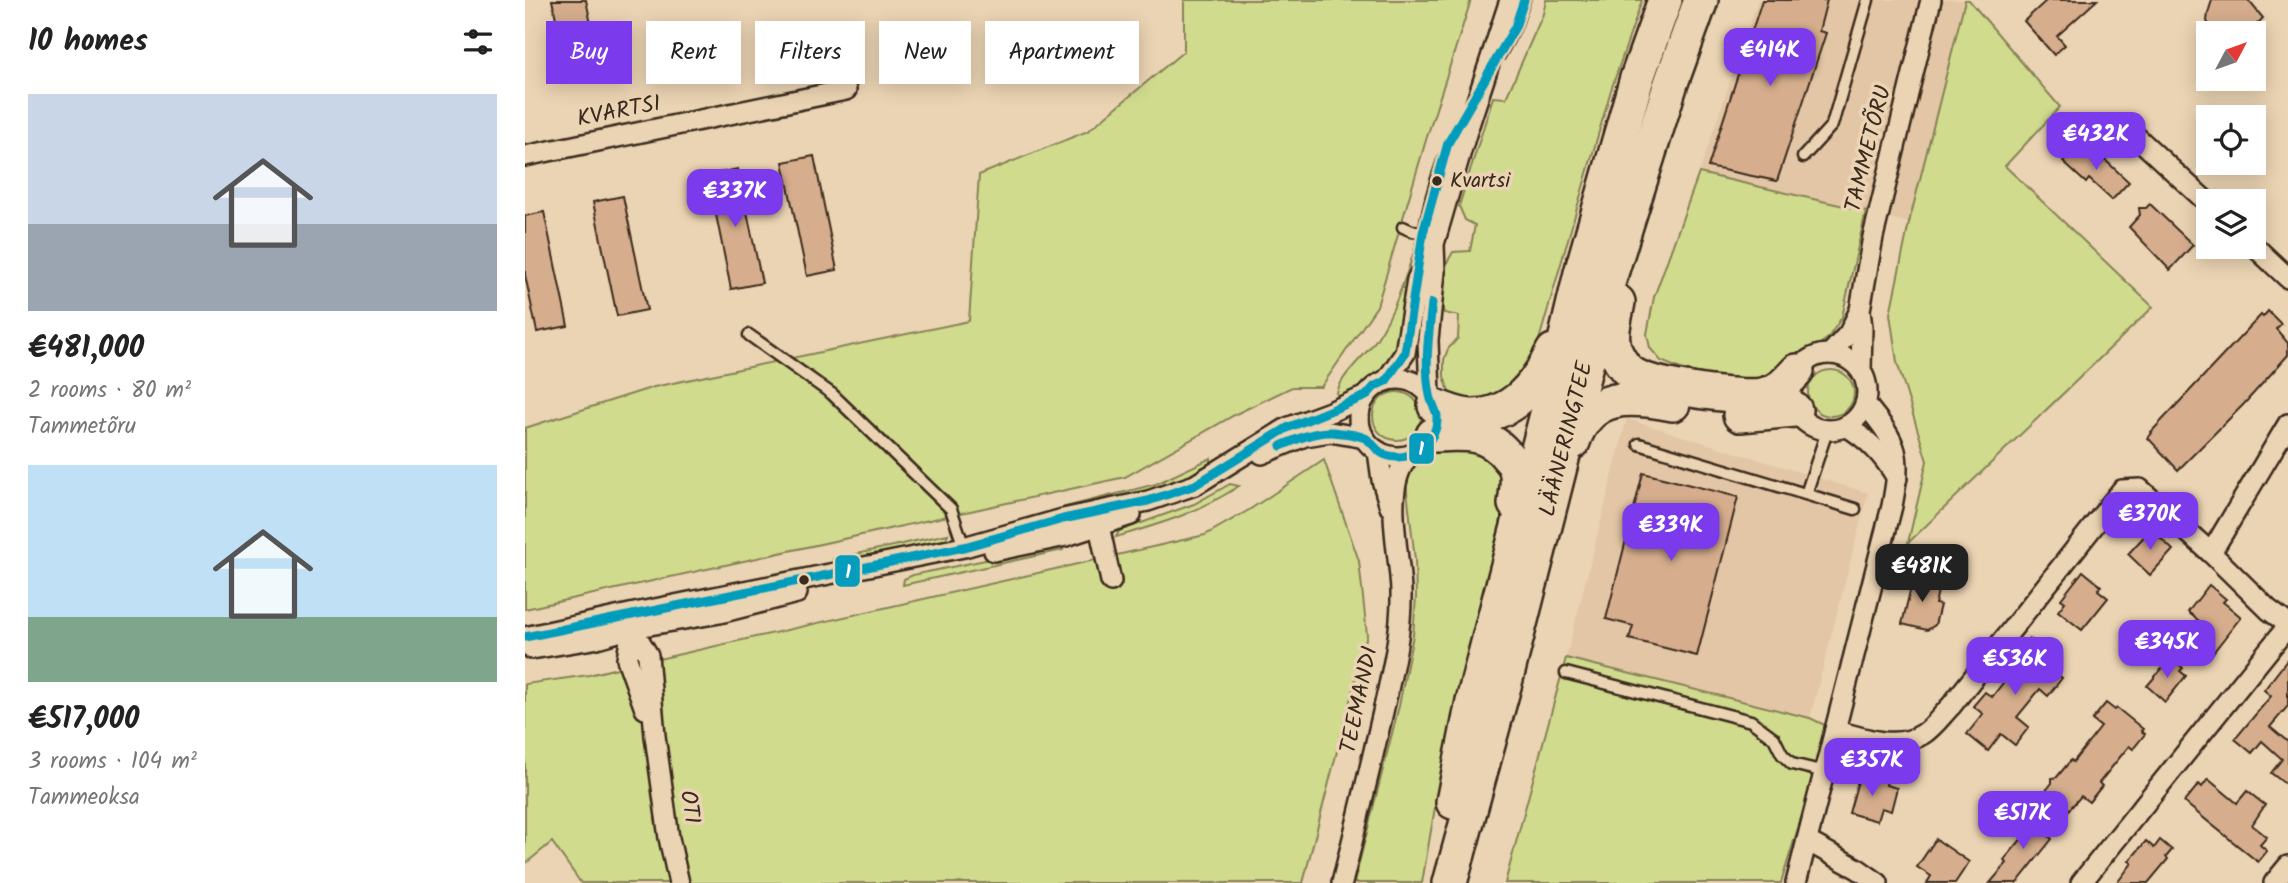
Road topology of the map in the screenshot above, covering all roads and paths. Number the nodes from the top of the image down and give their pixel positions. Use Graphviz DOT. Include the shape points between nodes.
graph roads {
  1 [pos="1510,0"];
  2 [pos="1524,0"];
  3 [pos="1665,0"];
  4 [pos="1701,0"];
  5 [pos="1868,0"];
  6 [pos="1931,0"];
  7 [pos="1483,85"];
  8 [pos="846,90"];
  9 [pos="2129,130"];
  10 [pos="525,156"];
  11 [pos="1803,157"];
  12 [pos="1647,159"];
  13 [pos="2196,192"];
  14 [pos="1403,227"];
  15 [pos="1431,237"];
  16 [pos="2266,258"];
  17 [pos="1581,273"];
  18 [pos="2288,278"];
  19 [pos="1860,310"];
  20 [pos="749,335"];
  21 [pos="1831,354"];
  22 [pos="1797,371"];
  23 [pos="1861,371"];
  24 [pos="1386,381"];
  25 [pos="1366,396"];
  26 [pos="1866,405"];
  27 [pos="1795,410"];
  28 [pos="1427,423"];
  29 [pos="2288,424"];
  30 [pos="1846,426"];
  31 [pos="1826,430"];
  32 [pos="1371,444"];
  33 [pos="1639,444"];
  34 [pos="1898,478"];
  35 [pos="1806,494"];
  36 [pos="1855,509"];
  37 [pos="1097,518"];
  38 [pos="1396,524"];
  39 [pos="1545,528"];
  40 [pos="1512,545"];
  41 [pos="964,547"];
  42 [pos="2211,553"];
  43 [pos="1111,581"];
  44 [pos="631,621"];
  45 [pos="2288,625"];
  46 [pos="525,637"];
  47 [pos="525,650"];
  48 [pos="1566,673"];
  49 [pos="1835,730"];
  50 [pos="1825,772"];
  51 [pos="1807,841"];
  52 [pos="2288,866"];
  53 [pos="679,883"];
  54 [pos="1342,883"];
  55 [pos="1440,883"];
  56 [pos="1450,883"];
  57 [pos="1796,883"];
  58 [pos="1878,883"];
  59 [pos="2081,883"];
  60 [pos="2274,883"];
  1 -- 7 [label="street, TEEMANDI"];
  2 -- 7 [label="lane" via="1515,27"];
  3 -- 17 [label="highway, LÄÄNERINGTEE" via="1637,78"];
  4 -- 12 [label="highway, LÄÄNERINGTEE"];
  5 -- 11 [label="lane" via="1832,125"];
  6 -- 19 [label="street, TAMMETÕRU" via="1873,237"];
  7 -- 15 [label="street, TEEMANDI"];
  8 -- 10 [label="street, KVARTSI"];
  9 -- 13 [label="street"];
  12 -- 22 [label="highway" via="1613,327 1612,341 1625,368 1653,382 1746,397 1784,386"];
  12 -- 39 [label="highway, LÄÄNERINGTEE" via="1584,366"];
  14 -- 15 [label="lane"];
  15 -- 24 [label="street, TEEMANDI" via="1417,280 1405,353"];
  15 -- 28 [label="street, TEEMANDI" via="1435,272"];
  16 -- 18 [label="street"];
  17 -- 28 [label="highway" via="1548,361 1520,399 1493,413"];
  17 -- 40 [label="highway, LÄÄNERINGTEE"];
  19 -- 21 [label="street, TAMMETÕRU"];
  19 -- 23 [label="street, TAMMETÕRU"];
  20 -- 41 [label="lane" via="832,394 950,509"];
  21 -- 22 [label="street" via="1818,356"];
  21 -- 23 [label="street"];
  22 -- 27 [label="street" via="1791,390"];
  23 -- 26 [label="street" via="1868,393"];
  24 -- 25 [label="street, TEEMANDI"];
  24 -- 28 [label="street" via="1410,381 1421,387"];
  25 -- 32 [label="street, TEEMANDI" via="1359,420"];
  25 -- 37 [label="street" via="1287,428 1195,485"];
  26 -- 30 [label="street"];
  26 -- 34 [label="street" via="1896,449"];
  27 -- 31 [label="street" via="1814,428"];
  27 -- 39 [label="highway" via="1731,415 1630,398 1609,401 1595,409 1576,433"];
  28 -- 32 [label="street" via="1387,456"];
  28 -- 38 [label="street, TEEMANDI" via="1402,463 1395,488"];
  28 -- 40 [label="highway" via="1488,439 1513,463 1517,475"];
  29 -- 42 [label="street"];
  30 -- 31 [label="street"];
  30 -- 34 [label="street" via="1874,445"];
  31 -- 35 [label="lane"];
  32 -- 37 [label="street" via="1330,432 1305,436 1266,452 1183,499"];
  32 -- 38 [label="street, TEEMANDI"];
  33 -- 35 [label="lane"];
  34 -- 49 [label="street"];
  35 -- 36 [label="lane"];
  37 -- 41 [label="street"];
  37 -- 43 [label="street"];
  37 -- 44 [label="street" via="1066,536 720,613"];
  38 -- 54 [label="street, TEEMANDI" via="1401,591 1398,645"];
  39 -- 56 [label="highway, LÄÄNERINGTEE"];
  40 -- 55 [label="highway, LÄÄNERINGTEE" via="1473,701"];
  41 -- 44 [label="street"];
  42 -- 45 [label="street"];
  42 -- 49 [label="street" via="2140,489 2122,489 1929,730 1913,739 1892,742"];
  44 -- 46 [label="street"];
  44 -- 47 [label="street" via="593,639"];
  44 -- 53 [label="street, OTI" via="627,659 655,736"];
  45 -- 59 [label="street"];
  48 -- 50 [label="lane" via="1751,721 1774,738 1792,764"];
  49 -- 50 [label="street"];
  50 -- 51 [label="street"];
  51 -- 57 [label="street"];
  51 -- 58 [label="street"];
  52 -- 60 [label="street"];
}
